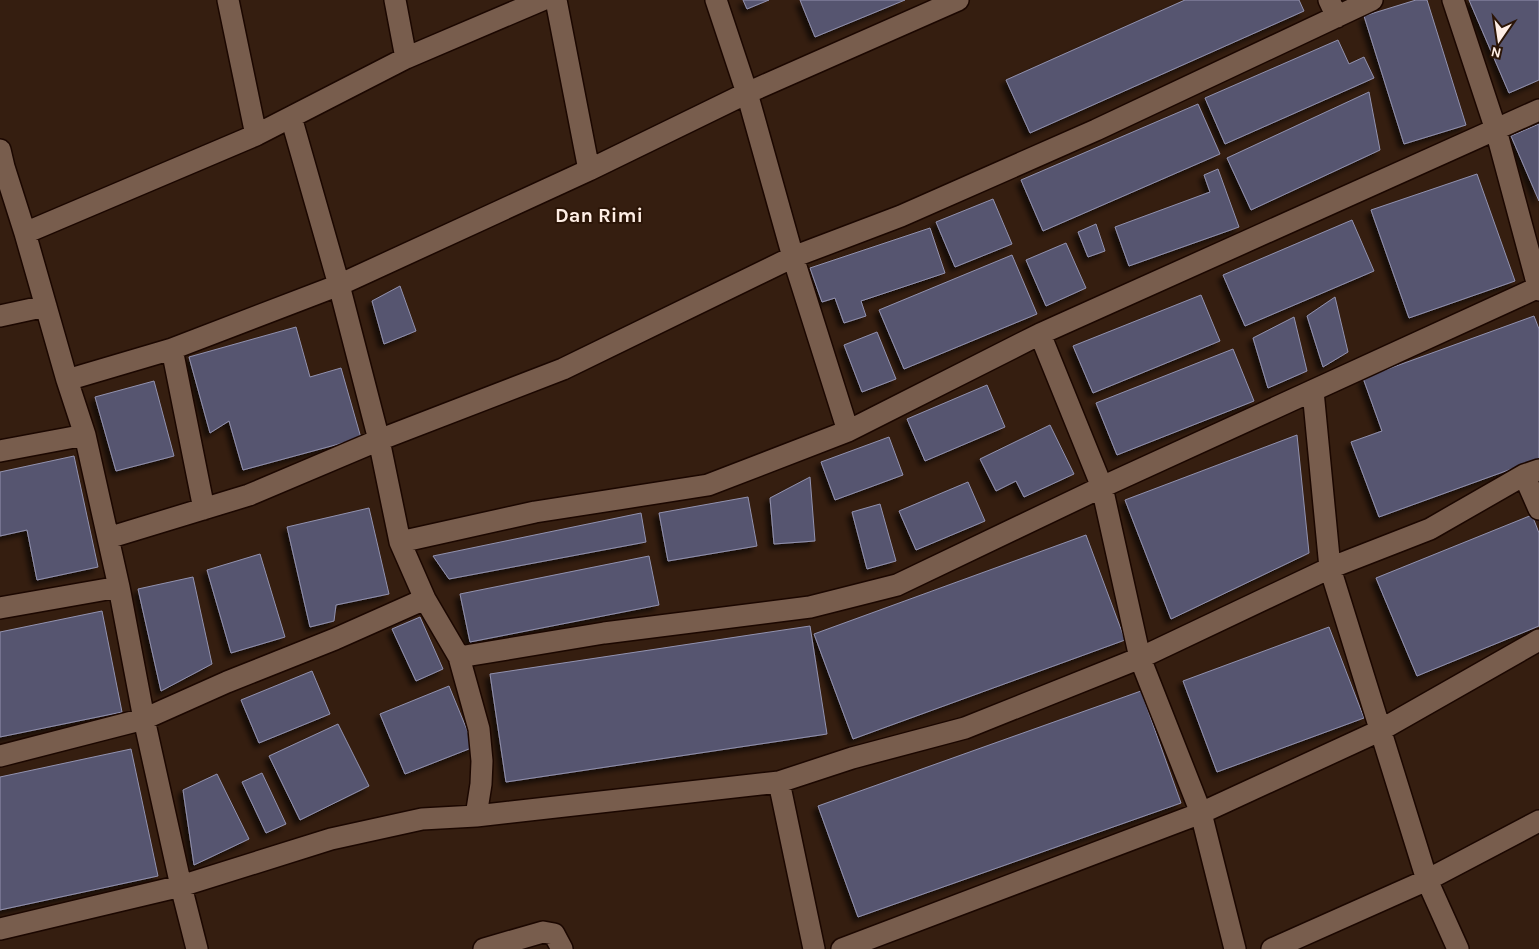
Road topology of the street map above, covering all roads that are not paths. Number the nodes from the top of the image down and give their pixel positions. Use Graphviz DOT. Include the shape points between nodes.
graph roads {
  1 [pos="228,0"];
  2 [pos="395,0"];
  3 [pos="542,0"];
  4 [pos="556,0"];
  5 [pos="716,0"];
  6 [pos="958,0"];
  7 [pos="1372,0"];
  8 [pos="1453,0"];
  9 [pos="1333,9"];
  10 [pos="406,58"];
  11 [pos="747,93"];
  12 [pos="1539,110"];
  13 [pos="292,117"];
  14 [pos="1496,130"];
  15 [pos="256,135"];
  16 [pos="1,162"];
  17 [pos="589,170"];
  18 [pos="25,233"];
  19 [pos="793,257"];
  20 [pos="339,285"];
  21 [pos="1539,288"];
  22 [pos="46,306"];
  23 [pos="0,316"];
  24 [pos="1040,334"];
  25 [pos="172,349"];
  26 [pos="67,380"];
  27 [pos="1313,391"];
  28 [pos="848,431"];
  29 [pos="85,435"];
  30 [pos="380,440"];
  31 [pos="0,451"];
  32 [pos="1532,472"];
  33 [pos="1102,487"];
  34 [pos="204,509"];
  35 [pos="1539,509"];
  36 [pos="108,538"];
  37 [pos="400,542"];
  38 [pos="1330,568"];
  39 [pos="119,587"];
  40 [pos="425,600"];
  41 [pos="0,608"];
  42 [pos="1539,640"];
  43 [pos="459,657"];
  44 [pos="1140,658"];
  45 [pos="144,719"];
  46 [pos="1379,731"];
  47 [pos="0,756"];
  48 [pos="779,782"];
  49 [pos="1202,813"];
  50 [pos="476,816"];
  51 [pos="1539,821"];
  52 [pos="1427,880"];
  53 [pos="181,886"];
  54 [pos="0,929"];
  55 [pos="197,949"];
  56 [pos="484,949"];
  57 [pos="562,949"];
  58 [pos="814,949"];
  59 [pos="842,949"];
  60 [pos="1235,949"];
  61 [pos="1272,949"];
  62 [pos="1458,949"];
  1 -- 15 [label="street"];
  2 -- 10 [label="street"];
  3 -- 10 [label="street"];
  4 -- 17 [label="street"];
  5 -- 11 [label="street"];
  6 -- 11 [label="street"];
  7 -- 9 [label="street"];
  8 -- 14 [label="street"];
  9 -- 19 [label="street" via="1096,130 901,216"];
  10 -- 13 [label="street"];
  11 -- 17 [label="street"];
  11 -- 19 [label="street"];
  12 -- 14 [label="street"];
  13 -- 15 [label="street"];
  13 -- 20 [label="street"];
  14 -- 21 [label="street"];
  14 -- 24 [label="street"];
  15 -- 18 [label="street"];
  16 -- 18 [label="street"];
  17 -- 20 [label="street"];
  18 -- 22 [label="street"];
  19 -- 28 [label="street"];
  19 -- 30 [label="street" via="564,369"];
  20 -- 25 [label="street"];
  20 -- 30 [label="street"];
  21 -- 27 [label="street"];
  22 -- 23 [label="street"];
  22 -- 26 [label="street"];
  24 -- 28 [label="street"];
  24 -- 33 [label="street"];
  25 -- 26 [label="street"];
  25 -- 34 [label="street"];
  26 -- 29 [label="street"];
  27 -- 33 [label="street"];
  27 -- 38 [label="street"];
  28 -- 37 [label="street" via="708,485 535,512"];
  29 -- 31 [label="street"];
  29 -- 36 [label="street"];
  30 -- 34 [label="street" via="248,495"];
  30 -- 37 [label="street"];
  32 -- 35 [label="street"];
  32 -- 38 [label="street" via="1430,529"];
  33 -- 43 [label="street" via="897,585 810,607 604,633"];
  33 -- 44 [label="street"];
  34 -- 36 [label="street"];
  36 -- 39 [label="street"];
  37 -- 40 [label="street"];
  38 -- 44 [label="street"];
  38 -- 46 [label="street"];
  39 -- 41 [label="street"];
  39 -- 45 [label="street"];
  40 -- 43 [label="street"];
  40 -- 45 [label="street"];
  42 -- 46 [label="street"];
  43 -- 50 [label="street" via="479,729 482,760"];
  44 -- 48 [label="street" via="965,728 852,758"];
  44 -- 49 [label="street"];
  45 -- 47 [label="street"];
  45 -- 53 [label="street"];
  46 -- 49 [label="street"];
  46 -- 52 [label="street"];
  48 -- 50 [label="street"];
  48 -- 58 [label="street"];
  49 -- 59 [label="street"];
  49 -- 60 [label="street"];
  50 -- 53 [label="street" via="422,819 331,839"];
  51 -- 52 [label="street"];
  52 -- 61 [label="street"];
  52 -- 62 [label="street"];
  53 -- 54 [label="street"];
  53 -- 55 [label="street"];
  56 -- 57 [label="street" via="543,932 554,934"];
}
